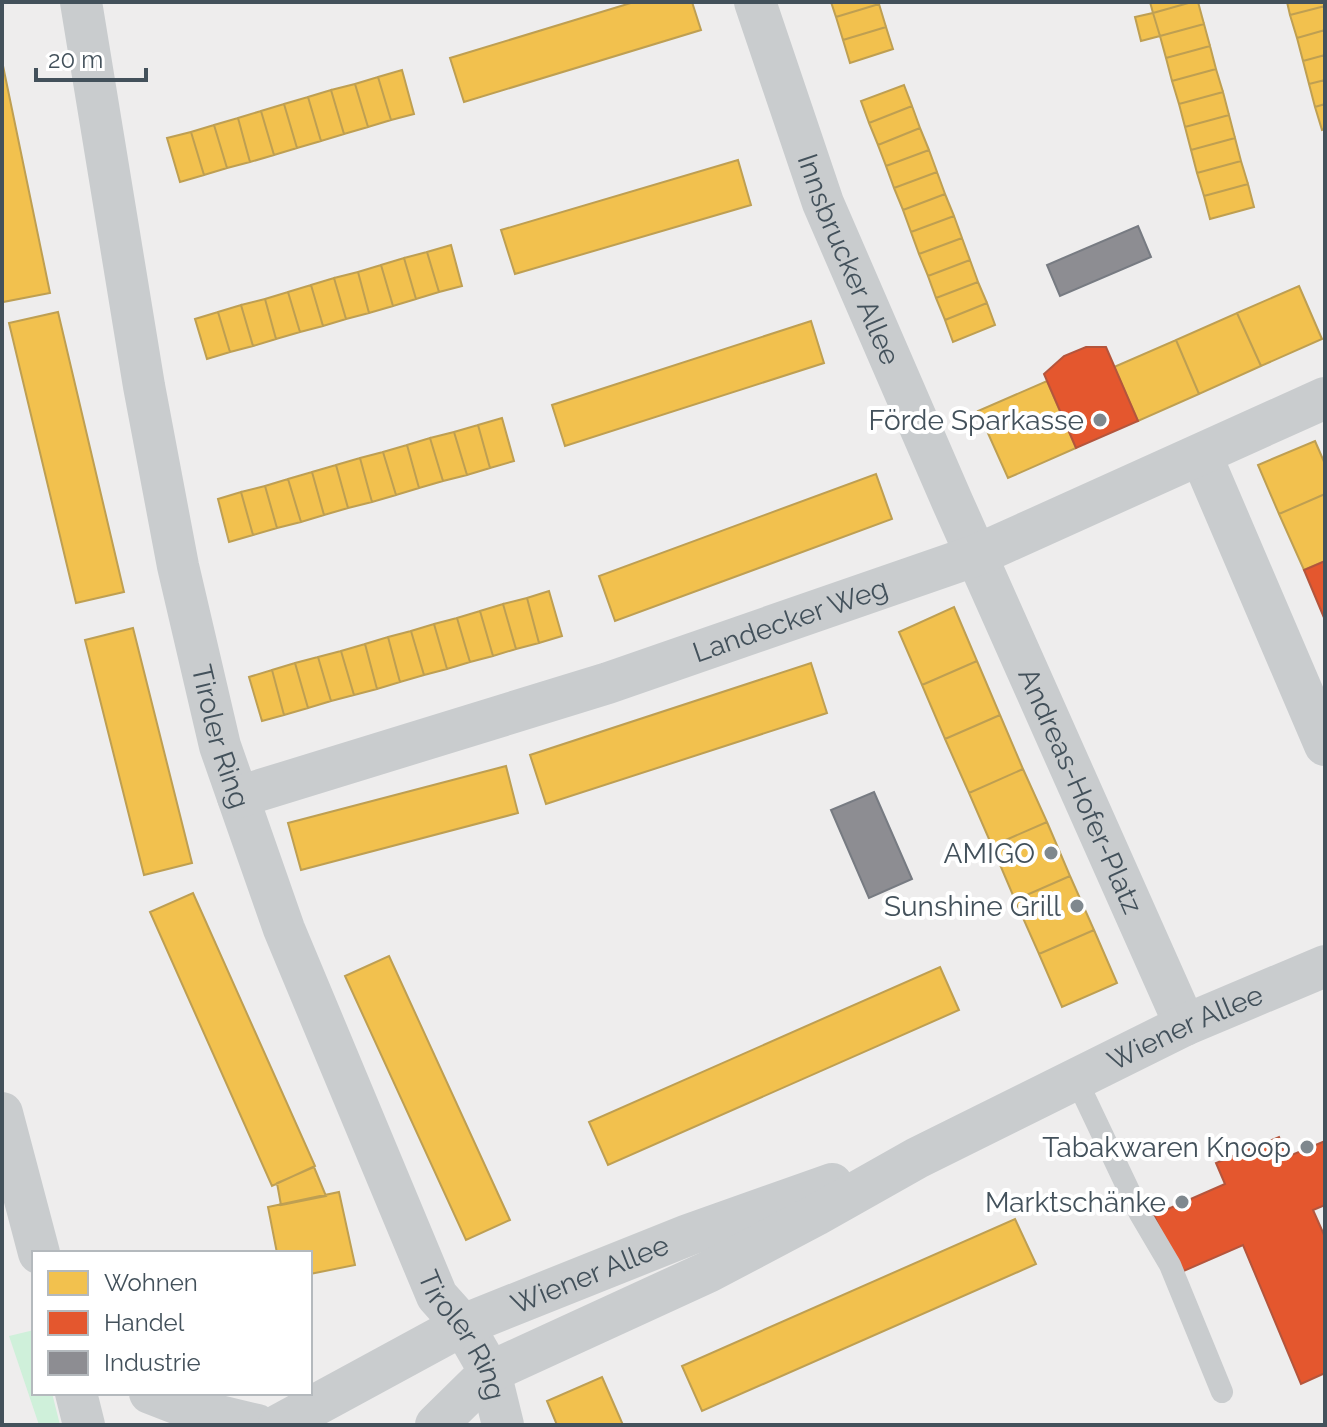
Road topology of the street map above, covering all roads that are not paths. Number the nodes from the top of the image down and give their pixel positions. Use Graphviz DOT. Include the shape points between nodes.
graph roads {
  1 [pos="81,2"];
  2 [pos="755,2"];
  3 [pos="1325,398"];
  4 [pos="1201,455"];
  5 [pos="977,555"];
  6 [pos="1325,745"];
  7 [pos="238,797"];
  8 [pos="1325,966"];
  9 [pos="1185,1025"];
  10 [pos="1076,1079"];
  11 [pos="2,1113"];
  12 [pos="917,1158"];
  13 [pos="34,1237"];
  14 [pos="463,1325"];
  15 [pos="490,1372"];
  16 [pos="1222,1392"];
  17 [pos="76,1395"];
  18 [pos="155,1395"];
  19 [pos="84,1425"];
  20 [pos="257,1425"];
  21 [pos="279,1425"];
  22 [pos="436,1425"];
  23 [pos="503,1425"];
  1 -- 7 [label="street, Tiroler Ring" via="178,566 220,746"];
  2 -- 5 [label="street, Innsbrucker Allee" via="823,203"];
  3 -- 4 [label="street, Landecker Weg"];
  4 -- 5 [label="street, Landecker Weg"];
  4 -- 6 [label="street"];
  5 -- 7 [label="street, Landecker Weg" via="608,683"];
  5 -- 9 [label="street, Andreas-Hofer-Platz"];
  7 -- 14 [label="street, Tiroler Ring" via="284,929 437,1296"];
  8 -- 9 [label="street, Wiener Allee"];
  9 -- 10 [label="street, Wiener Allee"];
  10 -- 12 [label="street, Wiener Allee"];
  10 -- 16 [label="lane" via="1170,1265"];
  11 -- 13 [label="street"];
  12 -- 14 [label="street, Wiener Allee" via="788,1198"];
  12 -- 15 [label="street, Wiener Allee" via="708,1272"];
  14 -- 15 [label="street, Tiroler Ring"];
  14 -- 21 [label="street, Wiener Allee"];
  15 -- 22 [label="street, Wiener Allee"];
  15 -- 23 [label="street, Tiroler Ring"];
  17 -- 19 [label="street"];
  18 -- 20 [label="street"];
}
